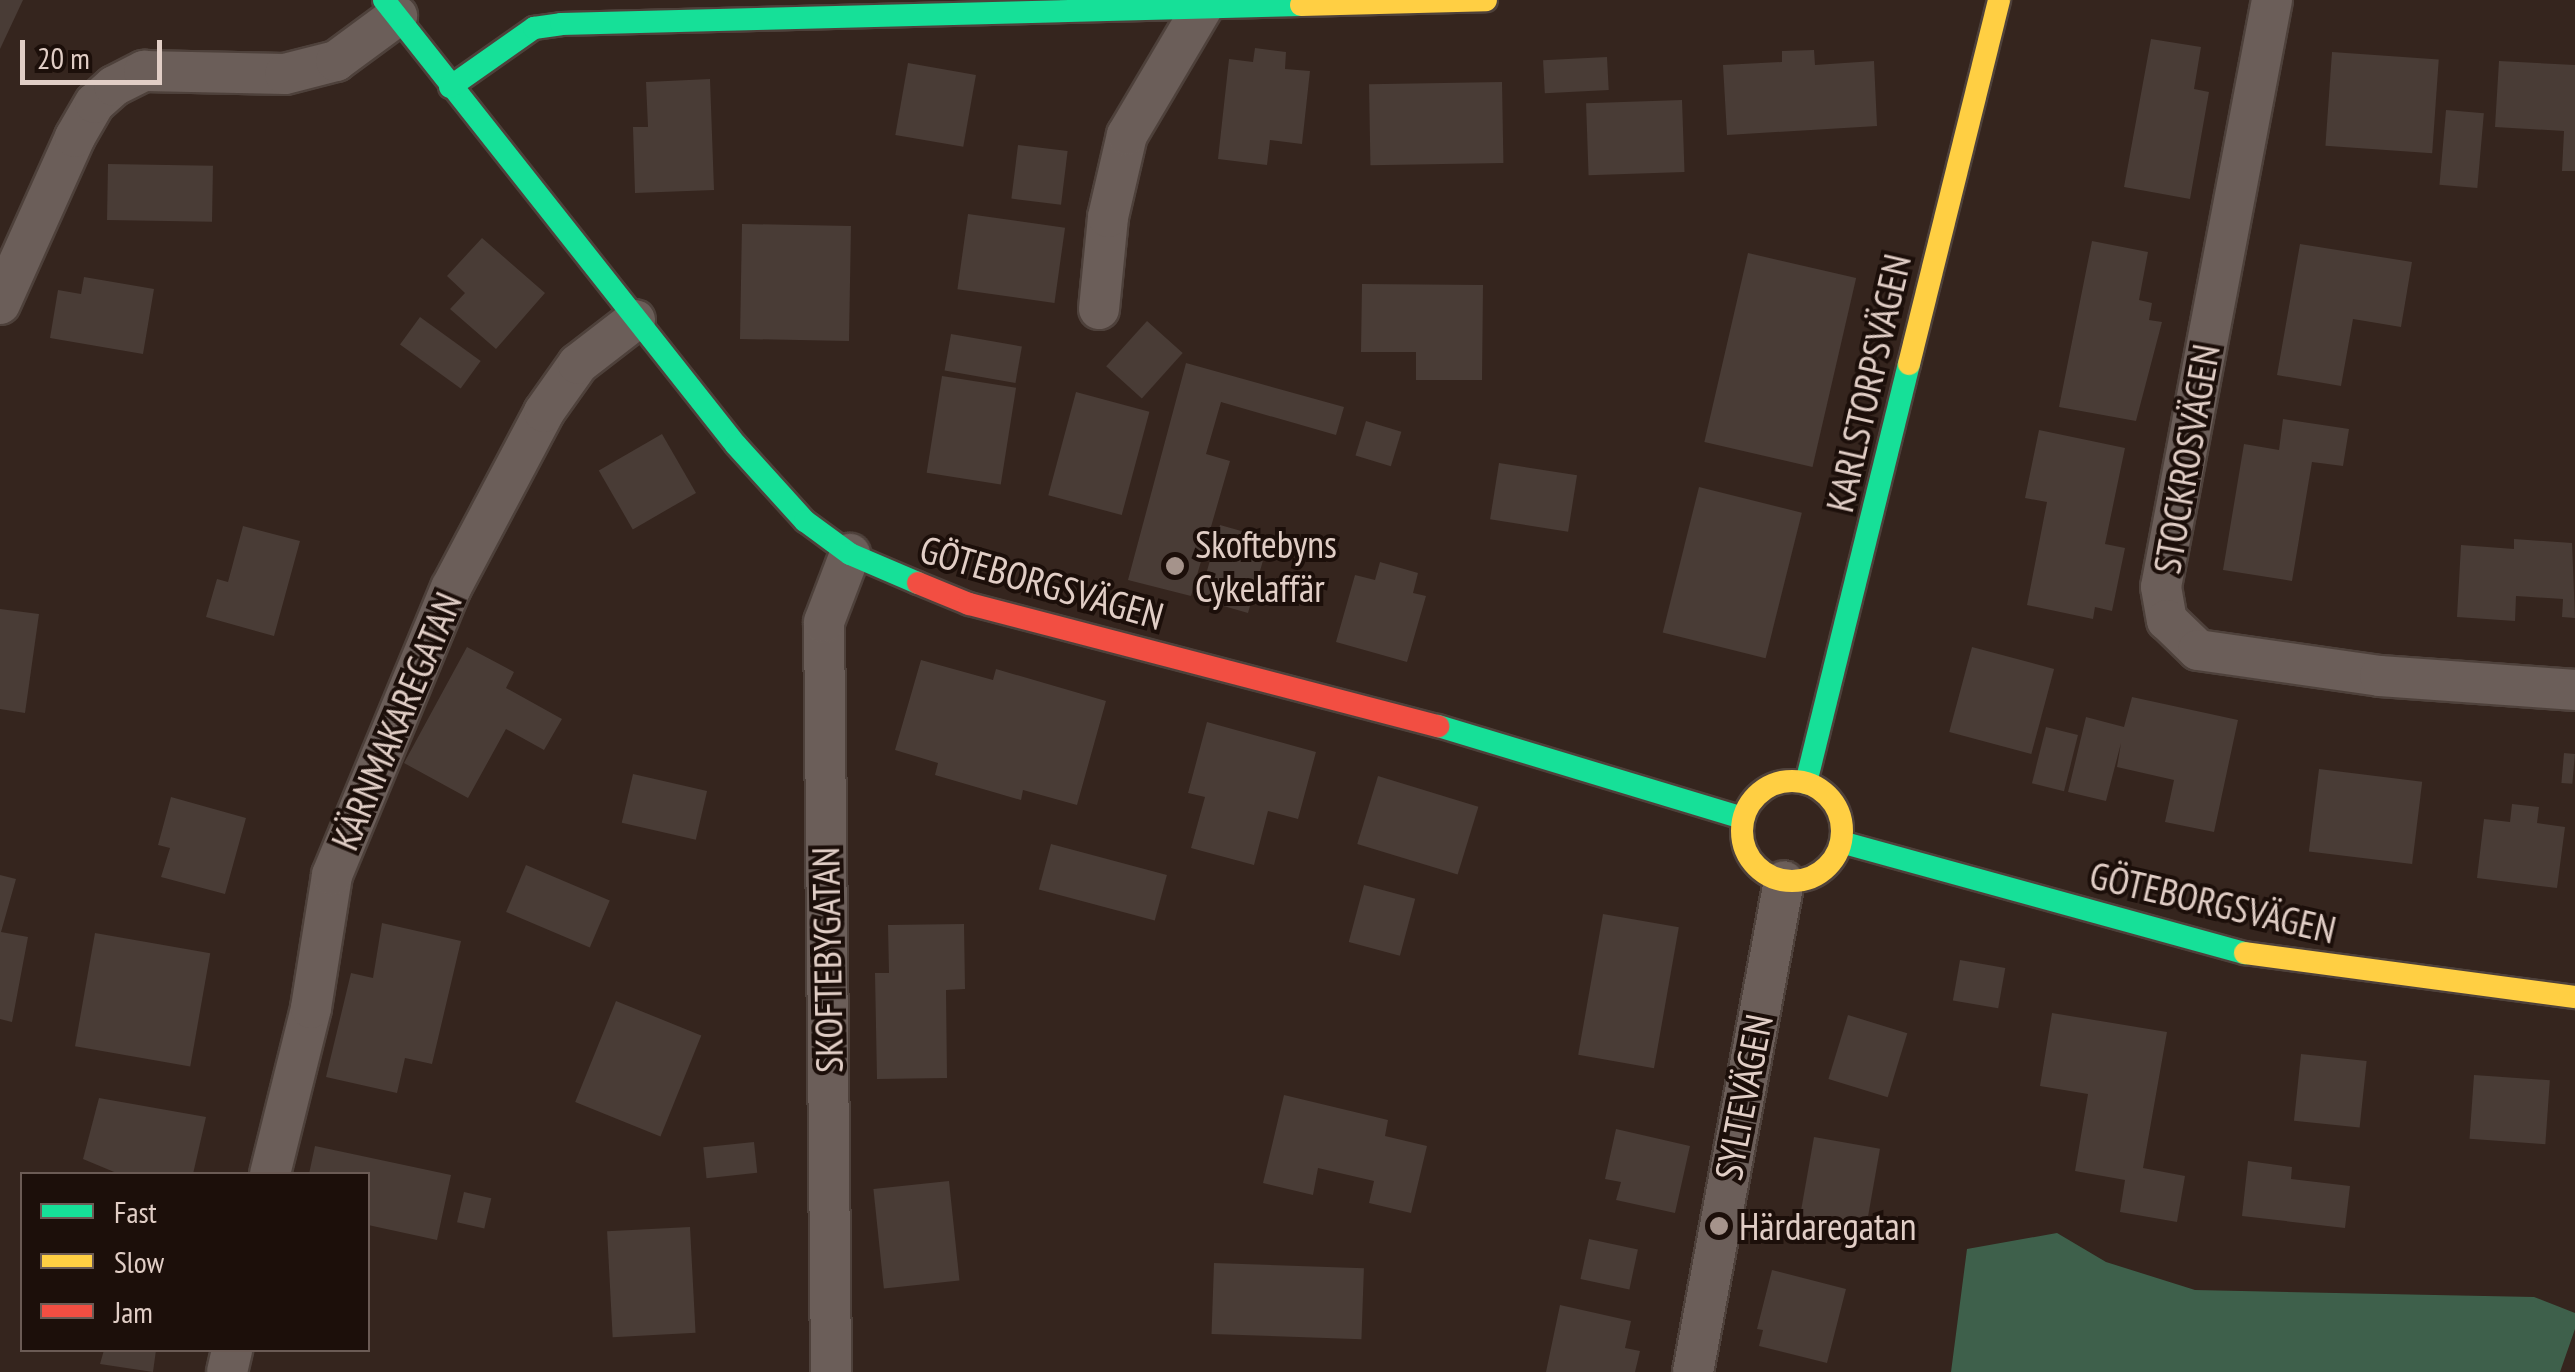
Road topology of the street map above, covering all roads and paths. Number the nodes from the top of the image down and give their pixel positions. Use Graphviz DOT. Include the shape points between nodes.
graph roads {
  1 [pos="1486,0"];
  2 [pos="1999,0"];
  3 [pos="2272,0"];
  4 [pos="1026,6"];
  5 [pos="390,8"];
  6 [pos="1202,8"];
  7 [pos="450,87"];
  8 [pos="0,304"];
  9 [pos="1099,309"];
  10 [pos="635,320"];
  11 [pos="850,554"];
  12 [pos="2575,690"];
  13 [pos="1806,783"];
  14 [pos="1744,818"];
  15 [pos="1841,842"];
  16 [pos="1784,881"];
  17 [pos="2575,997"];
  18 [pos="270,1172"];
  19 [pos="830,1372"];
  20 [pos="1694,1372"];
  1 -- 6 [label="street"];
  2 -- 13 [label="street, KARLSTORPSVÄGEN"];
  3 -- 12 [label="street, STOCKROSVÄGEN" via="2161,586 2167,620 2198,650 2380,676"];
  4 -- 6 [label="street"];
  4 -- 7 [label="street" via="561,24 534,28"];
  5 -- 7 [label="street, GÖTEBORGSVÄGEN"];
  5 -- 8 [label="street" via="336,61 285,74 144,72 114,86 95,103 76,138"];
  6 -- 9 [label="street" via="1126,135 1108,216"];
  7 -- 10 [label="street, GÖTEBORGSVÄGEN"];
  10 -- 11 [label="street, GÖTEBORGSVÄGEN" via="806,521"];
  10 -- 18 [label="street, KÄRNMAKAREGATAN" via="578,364 544,412 451,588 332,875 311,1008"];
  11 -- 14 [label="street, GÖTEBORGSVÄGEN" via="969,604 1408,717"];
  11 -- 19 [label="street, SKOFTEBYGATAN" via="824,622"];
  13 -- 14 [label="street" via="1767,787"];
  13 -- 15 [label="street" via="1835,805"];
  14 -- 16 [label="street" via="1742,842 1753,863"];
  15 -- 16 [label="street" via="1817,875"];
  15 -- 17 [label="street, GÖTEBORGSVÄGEN" via="2239,952"];
  16 -- 20 [label="street, SYLTEVÄGEN"];
}
